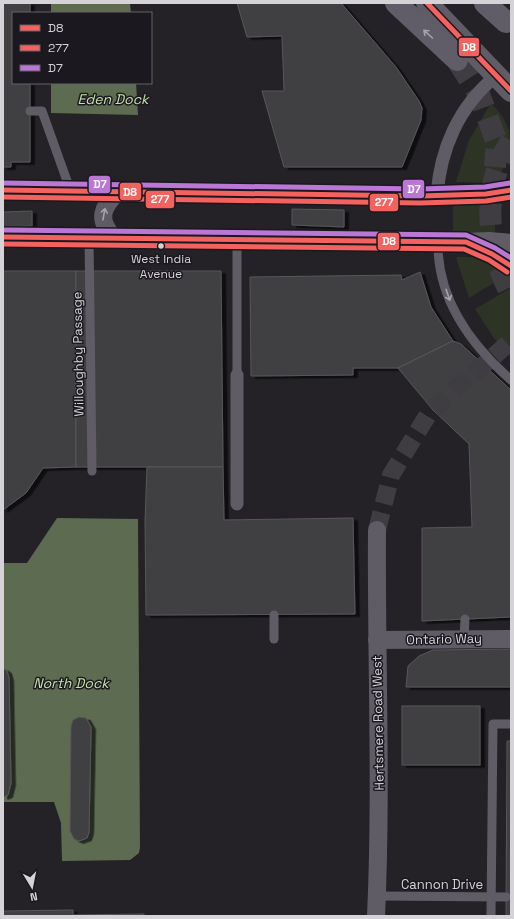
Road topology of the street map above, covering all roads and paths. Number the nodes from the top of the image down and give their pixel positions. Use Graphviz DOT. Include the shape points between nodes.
graph roads {
  1 [pos="396,3"];
  2 [pos="426,3"];
  3 [pos="485,3"];
  4 [pos="506,22"];
  5 [pos="458,60"];
  6 [pos="504,84"];
  7 [pos="30,111"];
  8 [pos="3,190"];
  9 [pos="511,190"];
  10 [pos="72,192"];
  11 [pos="117,192"];
  12 [pos="437,196"];
  13 [pos="3,236"];
  14 [pos="89,237"];
  15 [pos="113,237"];
  16 [pos="237,240"];
  17 [pos="438,242"];
  18 [pos="466,242"];
  19 [pos="511,243"];
  20 [pos="511,266"];
  21 [pos="237,376"];
  22 [pos="511,380"];
  23 [pos="92,471"];
  24 [pos="237,504"];
  25 [pos="377,530"];
  26 [pos="274,615"];
  27 [pos="465,619"];
  28 [pos="511,638"];
  29 [pos="274,639"];
  30 [pos="464,639"];
  31 [pos="377,640"];
  32 [pos="511,724"];
  33 [pos="377,896"];
  34 [pos="491,897"];
  35 [pos="506,897"];
  36 [pos="376,916"];
  37 [pos="491,916"];
  5 -- 1 [label="main road, one-way"];
  2 -- 6 [label="street"];
  3 -- 4 [label="main road"];
  6 -- 12 [label="street" via="476,93 456,123 441,164"];
  7 -- 10 [label="lane" via="42,111"];
  8 -- 10 [label="street"];
  9 -- 12 [label="street"];
  10 -- 11 [label="street"];
  11 -- 12 [label="street"];
  15 -- 11 [label="street, one-way" via="106,229 103,213"];
  13 -- 14 [label="street"];
  14 -- 15 [label="street"];
  14 -- 23 [label="lane, Willoughby Passage"];
  15 -- 16 [label="street"];
  16 -- 17 [label="street"];
  16 -- 21 [label="lane"];
  17 -- 18 [label="street"];
  17 -- 22 [label="lane, one-way" via="439,270 458,319 479,348"];
  18 -- 19 [label="street"];
  18 -- 20 [label="street"];
  21 -- 24 [label="street"];
  25 -- 31 [label="street, Hertsmere Road West"];
  26 -- 29 [label="lane"];
  27 -- 30 [label="lane"];
  28 -- 30 [label="street, Ontario Way"];
  30 -- 31 [label="street, Ontario Way"];
  31 -- 33 [label="street, Hertsmere Road West"];
  32 -- 34 [label="lane" via="493,724"];
  33 -- 34 [label="lane, Cannon Drive"];
  33 -- 36 [label="street, Hertsmere Road West"];
  34 -- 35 [label="lane, Cannon Drive"];
  34 -- 37 [label="lane"];
}
